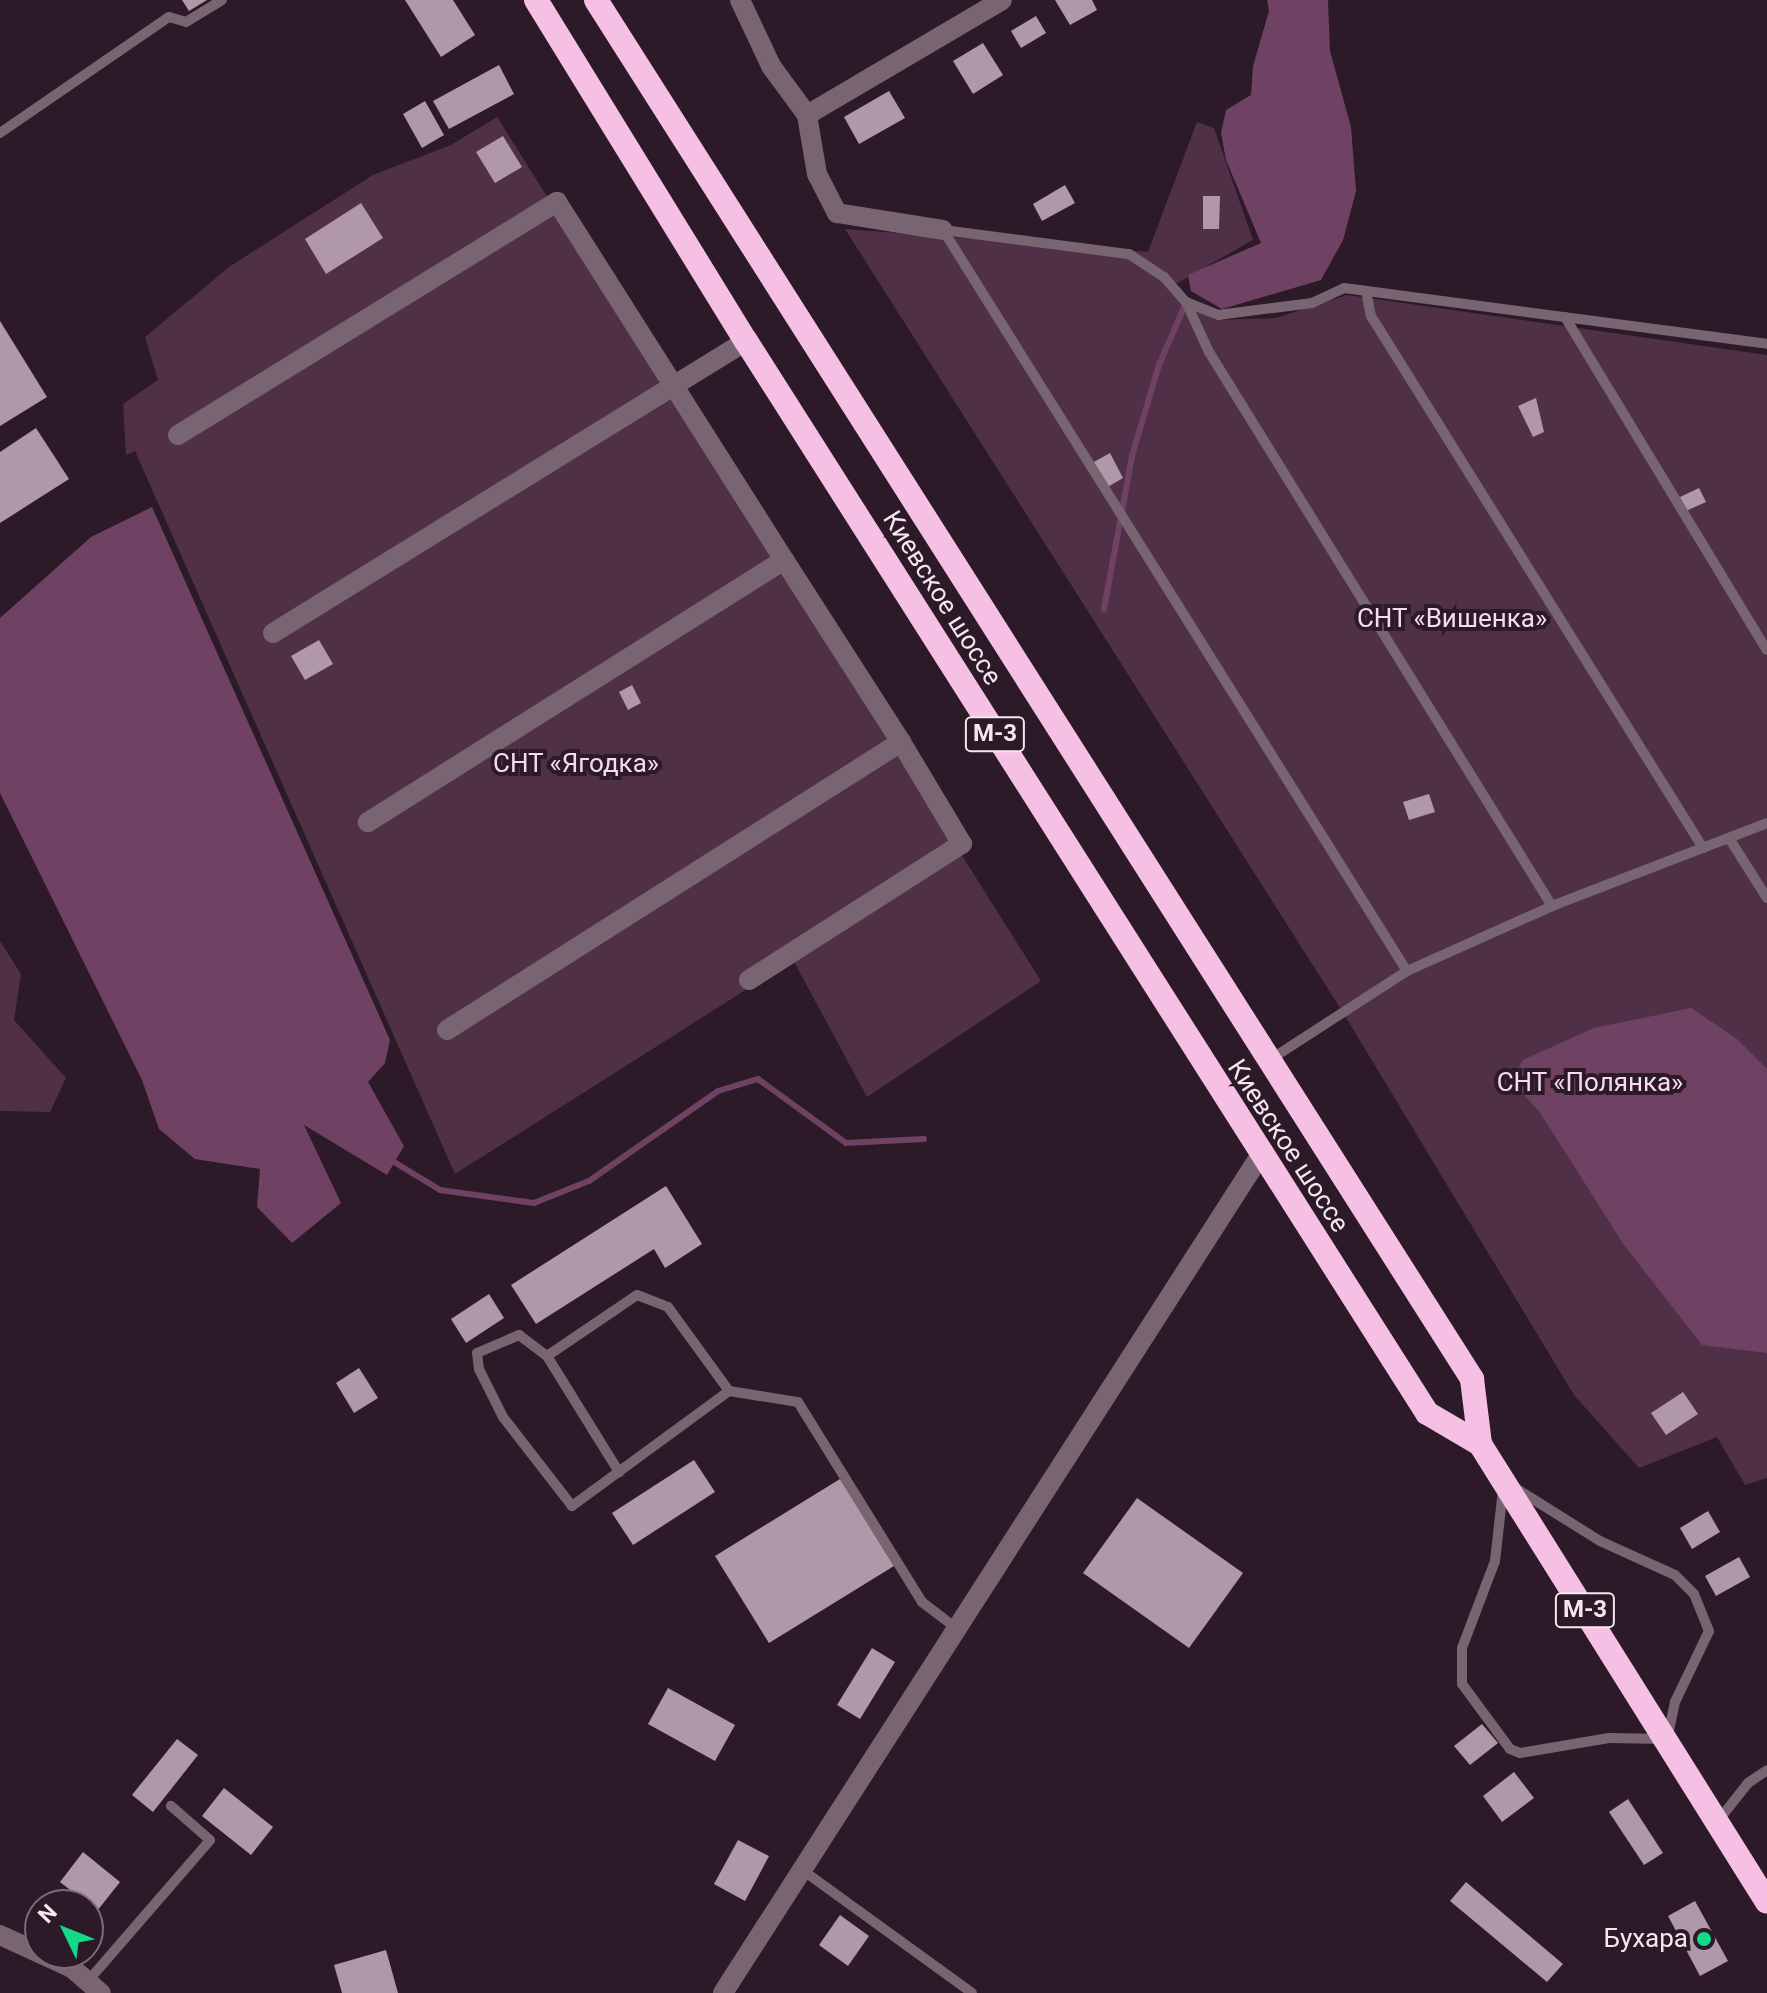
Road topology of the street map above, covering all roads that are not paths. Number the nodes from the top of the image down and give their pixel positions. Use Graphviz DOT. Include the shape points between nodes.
graph roads {
  1 [pos="222,0"];
  2 [pos="536,0"];
  3 [pos="596,0"];
  4 [pos="740,0"];
  5 [pos="1002,0"];
  6 [pos="807,115"];
  7 [pos="0,133"];
  8 [pos="943,230"];
  9 [pos="1366,291"];
  10 [pos="1186,302"];
  11 [pos="1565,317"];
  12 [pos="746,341"];
  13 [pos="1767,344"];
  14 [pos="675,385"];
  15 [pos="178,435"];
  16 [pos="784,560"];
  17 [pos="273,633"];
  18 [pos="1767,650"];
  19 [pos="901,742"];
  20 [pos="368,822"];
  21 [pos="1767,823"];
  22 [pos="1729,838"];
  23 [pos="1703,848"];
  24 [pos="1767,898"];
  25 [pos="1552,906"];
  26 [pos="1407,971"];
  27 [pos="749,980"];
  28 [pos="447,1030"];
  29 [pos="1269,1061"];
  30 [pos="1260,1156"];
  31 [pos="547,1356"];
  32 [pos="729,1391"];
  33 [pos="1480,1444"];
  34 [pos="619,1472"];
  35 [pos="1504,1481"];
  36 [pos="956,1628"];
  37 [pos="1667,1739"];
  38 [pos="1767,1770"];
  39 [pos="171,1806"];
  40 [pos="1718,1821"];
  41 [pos="801,1869"];
  42 [pos="1767,1902"];
  43 [pos="0,1935"];
  44 [pos="94,1987"];
  45 [pos="723,1993"];
  46 [pos="972,1993"];
  1 -- 7 [label="lane" via="186,22 169,17"];
  2 -- 12 [label="highway, Киевское шоссе / М-3"];
  3 -- 29 [label="highway, Киевское шоссе / М-3"];
  4 -- 6 [label="street" via="771,66"];
  5 -- 6 [label="street"];
  6 -- 8 [label="street" via="817,174 837,213"];
  8 -- 10 [label="lane" via="1129,254 1164,277"];
  8 -- 26 [label="lane"];
  9 -- 10 [label="lane" via="1344,288 1312,303 1218,315"];
  9 -- 11 [label="lane"];
  9 -- 23 [label="lane" via="1371,316"];
  10 -- 25 [label="lane" via="1209,352"];
  11 -- 13 [label="lane"];
  11 -- 18 [label="lane"];
  12 -- 14 [label="street"];
  12 -- 30 [label="highway, Киевское шоссе / М-3"];
  14 -- 15 [label="street" via="557,202"];
  14 -- 16 [label="street"];
  14 -- 17 [label="street"];
  16 -- 19 [label="street"];
  16 -- 20 [label="street"];
  19 -- 27 [label="street" via="962,844"];
  19 -- 28 [label="street"];
  21 -- 22 [label="lane"];
  22 -- 23 [label="lane"];
  22 -- 24 [label="lane"];
  23 -- 25 [label="lane"];
  25 -- 26 [label="lane"];
  26 -- 29 [label="lane"];
  29 -- 33 [label="highway, Киевское шоссе / М-3" via="1472,1379"];
  30 -- 33 [label="highway, Киевское шоссе / М-3" via="1427,1413"];
  30 -- 36 [label="street"];
  31 -- 32 [label="lane" via="637,1295 668,1307"];
  31 -- 34 [label="lane"];
  31 -- 34 [label="lane" via="519,1335 477,1353 503,1417 572,1506"];
  32 -- 34 [label="lane"];
  32 -- 36 [label="lane" via="798,1402 922,1602"];
  33 -- 35 [label="highway, Киевское шоссе / М-3"];
  35 -- 37 [label="highway, Киевское шоссе / М-3"];
  35 -- 37 [label="lane" via="1600,1541 1675,1575 1694,1594 1709,1631 1675,1702"];
  35 -- 37 [label="lane" via="1495,1561 1462,1648 1462,1684 1510,1749 1520,1753 1609,1738"];
  36 -- 41 [label="street"];
  37 -- 40 [label="highway, Киевское шоссе / М-3"];
  38 -- 40 [label="lane" via="1748,1783"];
  39 -- 44 [label="lane" via="210,1840"];
  40 -- 42 [label="highway, Киевское шоссе / М-3"];
  41 -- 45 [label="street"];
  41 -- 46 [label="lane"];
  43 -- 44 [label="street"];
}
